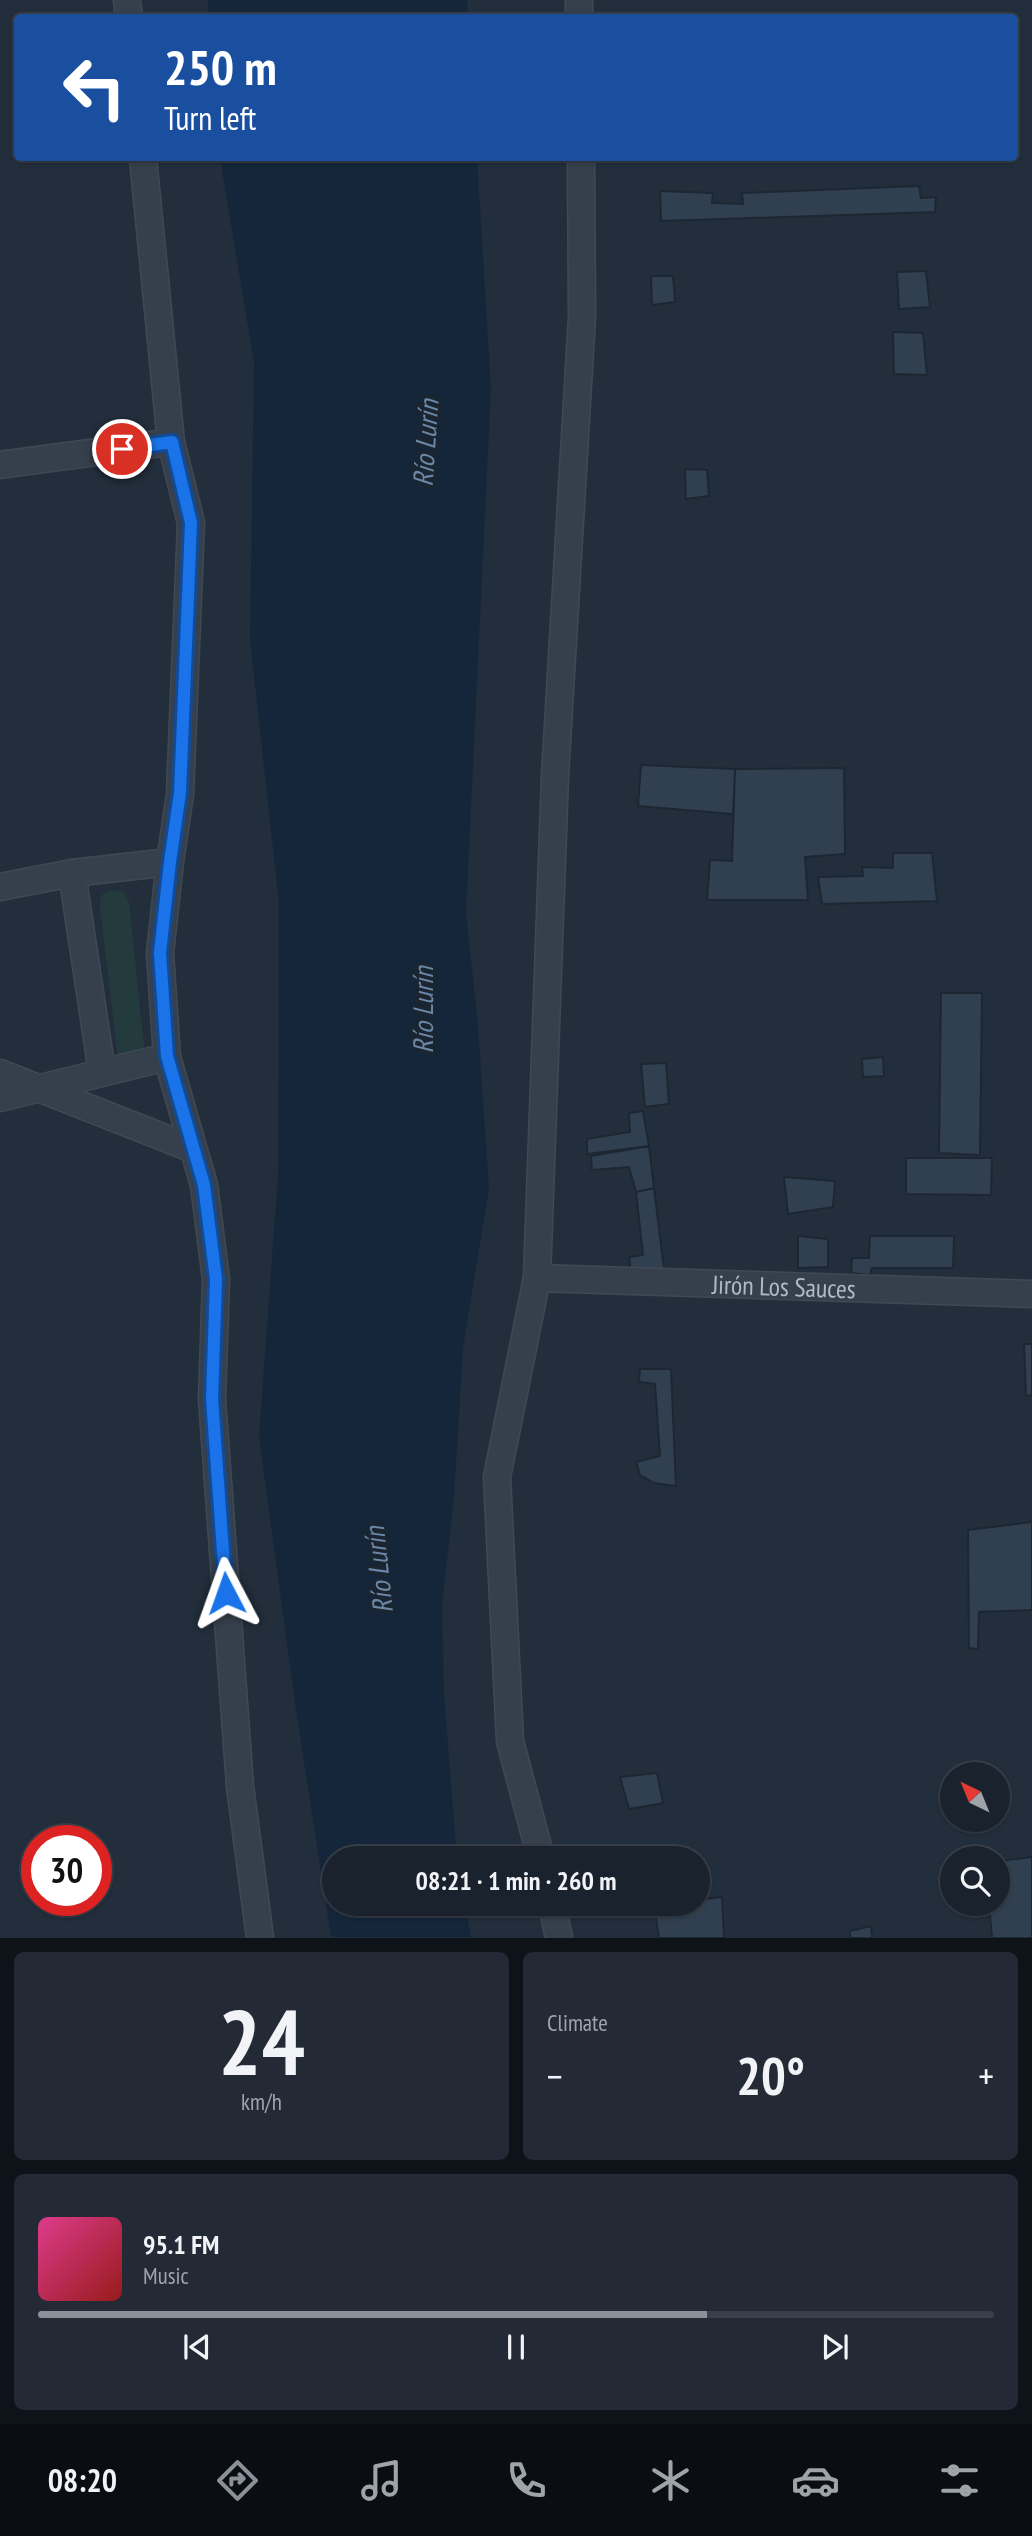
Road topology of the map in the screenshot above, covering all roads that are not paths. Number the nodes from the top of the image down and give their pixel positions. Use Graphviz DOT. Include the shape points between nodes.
graph roads {
  1 [pos="143,161"];
  2 [pos="581,161"];
  3 [pos="172,442"];
  4 [pos="0,465"];
  5 [pos="170,862"];
  6 [pos="72,873"];
  7 [pos="0,887"];
  8 [pos="167,1056"];
  9 [pos="102,1072"];
  10 [pos="0,1073"];
  11 [pos="38,1087"];
  12 [pos="0,1098"];
  13 [pos="193,1149"];
  14 [pos="537,1278"];
  15 [pos="1032,1294"];
  16 [pos="538,1846"];
  17 [pos="555,1916"];
  18 [pos="260,1937"];
  19 [pos="559,1937"];
  1 -- 3 [label="street"];
  2 -- 14 [label="street" via="582,317 555,776"];
  3 -- 4 [label="street"];
  3 -- 5 [label="street" via="191,523 180,793"];
  5 -- 6 [label="street"];
  5 -- 8 [label="street" via="160,953"];
  6 -- 7 [label="street"];
  6 -- 9 [label="street"];
  8 -- 9 [label="street"];
  8 -- 13 [label="street"];
  9 -- 11 [label="street"];
  10 -- 11 [label="street"];
  11 -- 12 [label="street"];
  11 -- 13 [label="street"];
  13 -- 18 [label="street" via="204,1185 216,1279 212,1399 240,1786"];
  14 -- 15 [label="street, Jirón Los Sauces"];
  14 -- 16 [label="street" via="497,1476 510,1741"];
  17 -- 19 [label="street"];
}
